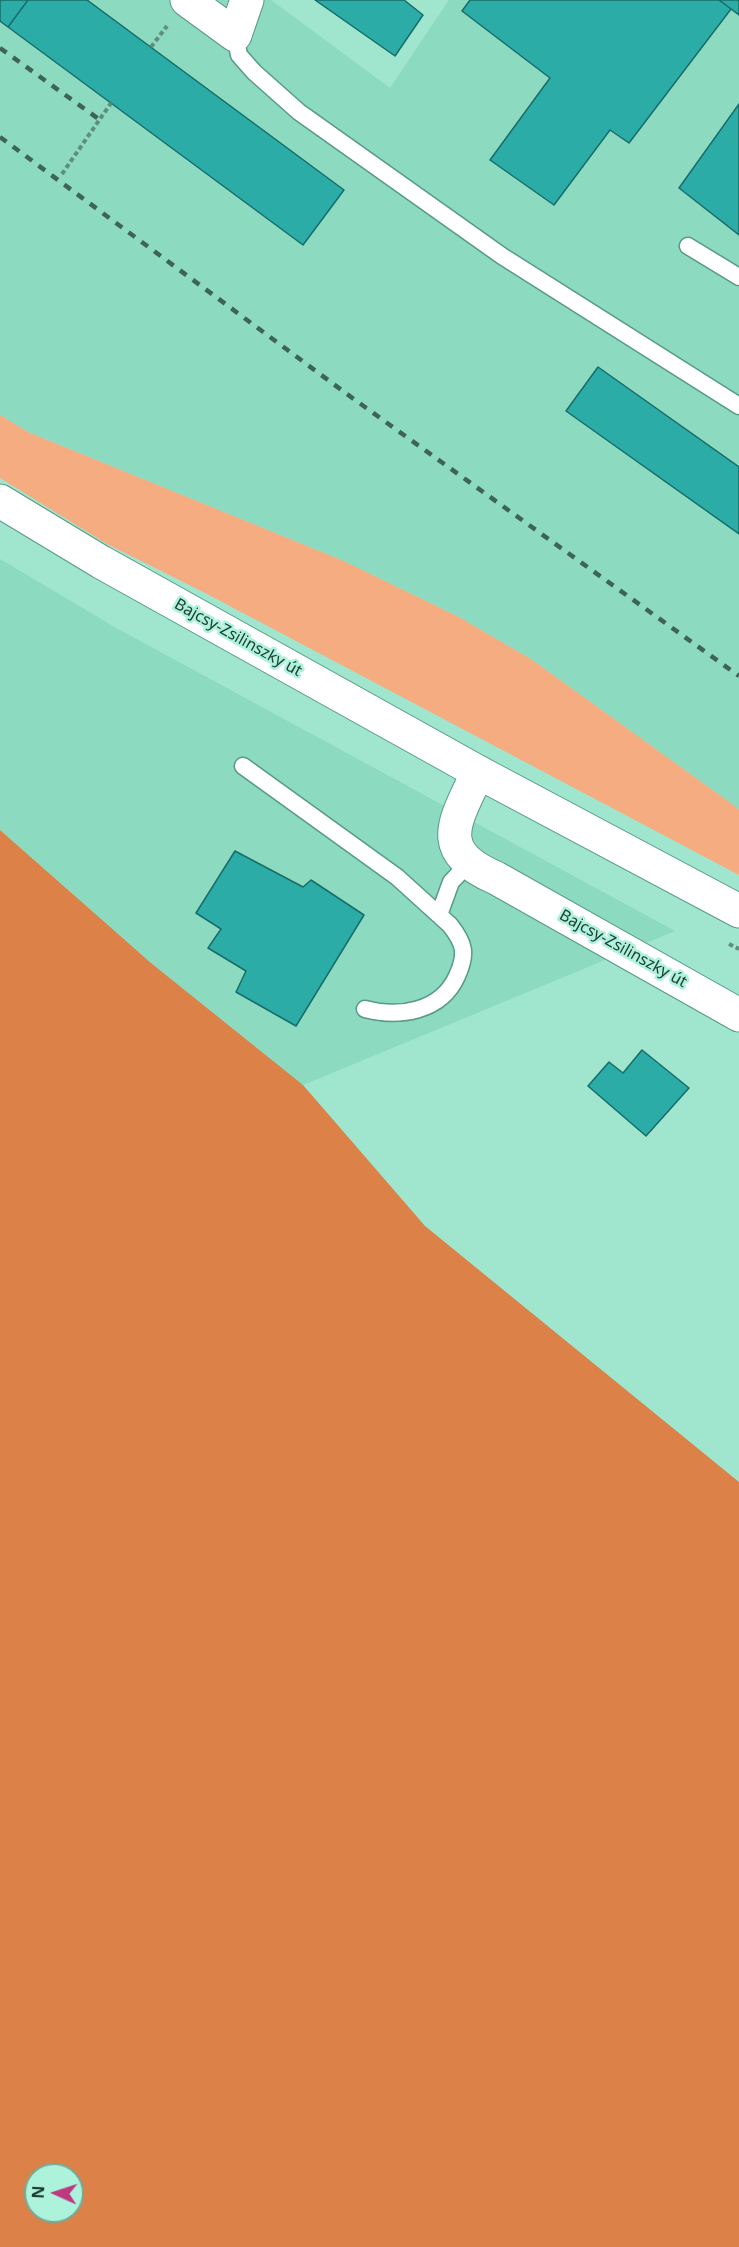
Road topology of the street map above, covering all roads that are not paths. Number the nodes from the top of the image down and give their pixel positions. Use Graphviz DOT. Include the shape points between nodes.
graph roads {
  1 [pos="187,0"];
  2 [pos="247,0"];
  3 [pos="235,35"];
  4 [pos="688,246"];
  5 [pos="739,277"];
  6 [pos="739,406"];
  7 [pos="0,501"];
  8 [pos="243,766"];
  9 [pos="478,771"];
  10 [pos="469,863"];
  11 [pos="739,910"];
  12 [pos="439,915"];
  13 [pos="365,1009"];
  14 [pos="739,1015"];
  1 -- 3 [label="main road"];
  2 -- 3 [label="main road"];
  3 -- 6 [label="lane" via="239,55 299,112 502,256"];
  4 -- 5 [label="lane"];
  7 -- 9 [label="main road, Bajcsy-Zsilinszky út" via="101,562"];
  8 -- 12 [label="lane" via="397,877"];
  9 -- 10 [label="main road" via="456,819 457,847"];
  9 -- 11 [label="main road, Bajcsy-Zsilinszky út"];
  10 -- 12 [label="lane" via="452,882"];
  10 -- 14 [label="main road, Bajcsy-Zsilinszky út"];
  12 -- 13 [label="lane" via="457,934 464,949 451,988 421,1009 391,1013"];
}
